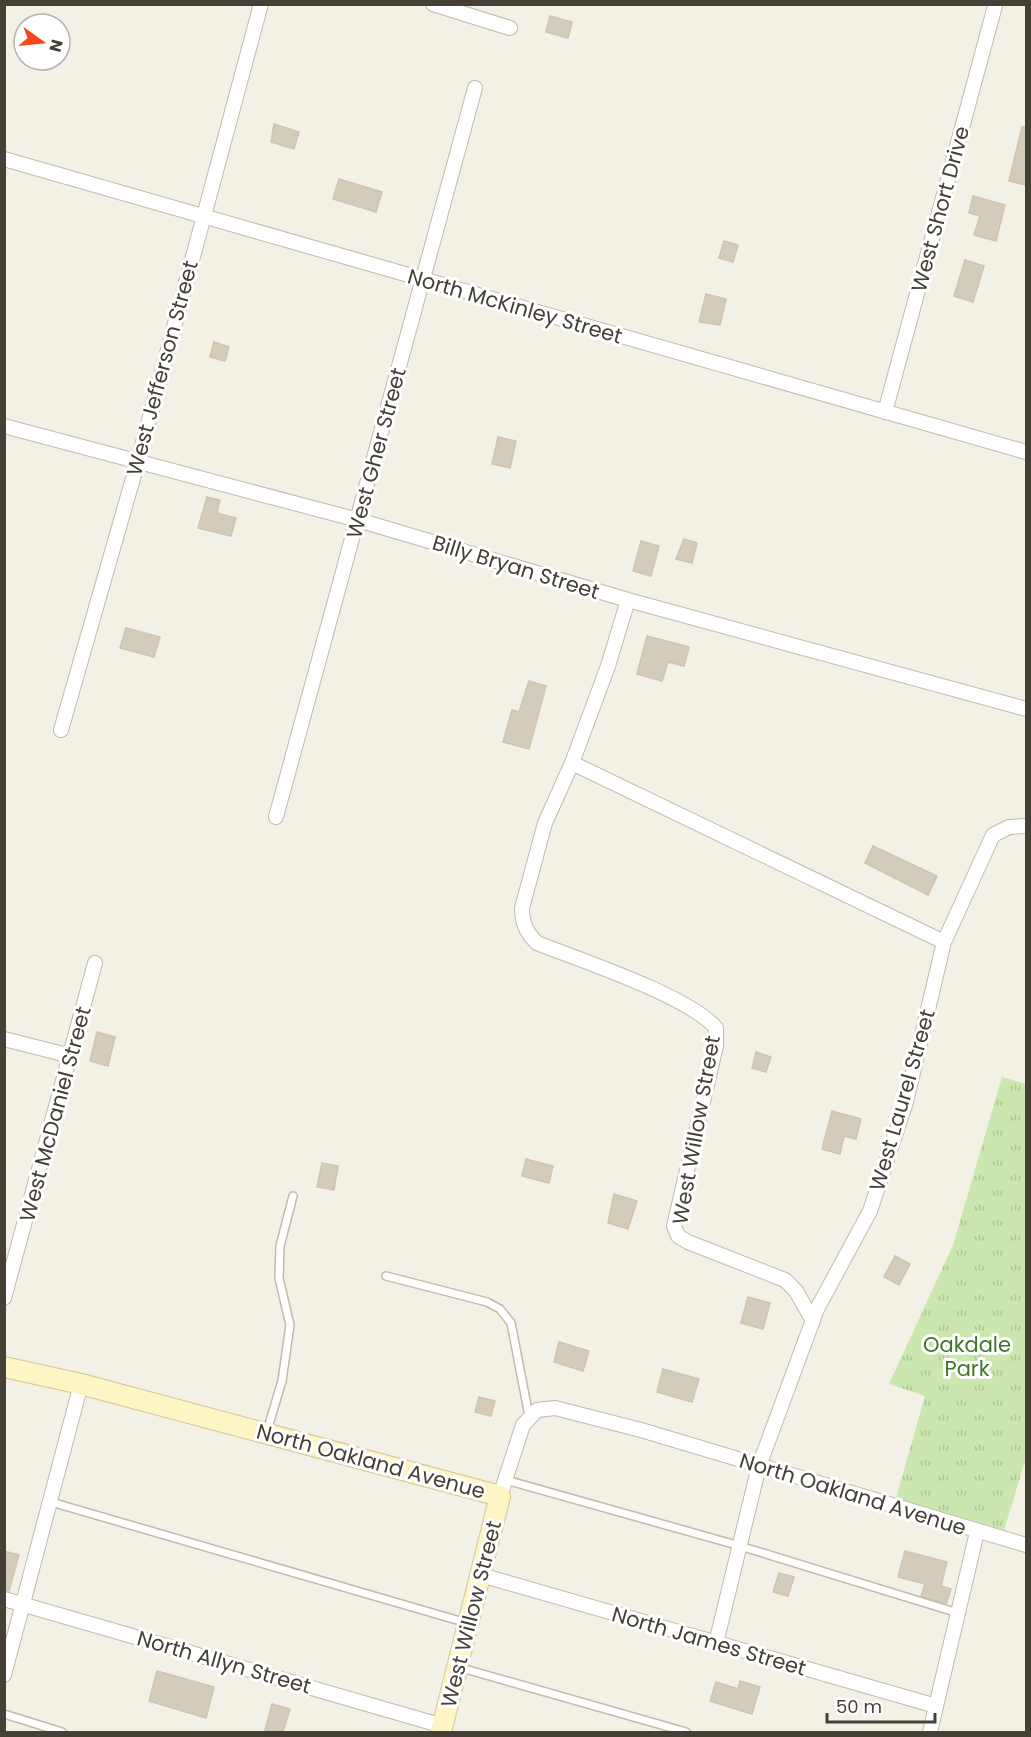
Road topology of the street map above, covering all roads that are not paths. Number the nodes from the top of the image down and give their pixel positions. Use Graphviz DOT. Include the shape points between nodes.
graph roads {
  1 [pos="261,4"];
  2 [pos="433,4"];
  3 [pos="995,6"];
  4 [pos="510,28"];
  5 [pos="475,88"];
  6 [pos="4,159"];
  7 [pos="202,216"];
  8 [pos="422,279"];
  9 [pos="885,412"];
  10 [pos="4,426"];
  11 [pos="1026,453"];
  12 [pos="138,462"];
  13 [pos="358,520"];
  14 [pos="628,600"];
  15 [pos="1026,709"];
  16 [pos="61,730"];
  17 [pos="572,762"];
  18 [pos="276,817"];
  19 [pos="1026,826"];
  20 [pos="944,942"];
  21 [pos="95,963"];
  22 [pos="4,1039"];
  23 [pos="71,1056"];
  24 [pos="293,1196"];
  25 [pos="386,1276"];
  26 [pos="4,1298"];
  27 [pos="813,1321"];
  28 [pos="4,1367"];
  29 [pos="81,1384"];
  30 [pos="529,1416"];
  31 [pos="267,1433"];
  32 [pos="759,1466"];
  33 [pos="503,1488"];
  34 [pos="51,1502"];
  35 [pos="977,1532"];
  36 [pos="1026,1545"];
  37 [pos="740,1546"];
  38 [pos="482,1575"];
  39 [pos="4,1599"];
  40 [pos="22,1604"];
  41 [pos="958,1613"];
  42 [pos="469,1624"];
  43 [pos="716,1643"];
  44 [pos="458,1667"];
  45 [pos="4,1675"];
  46 [pos="936,1706"];
  47 [pos="4,1714"];
  48 [pos="442,1729"];
  49 [pos="62,1732"];
  50 [pos="686,1732"];
  51 [pos="930,1732"];
  1 -- 7 [label="street, West Jefferson Street"];
  2 -- 4 [label="street"];
  3 -- 9 [label="street, West Short Drive"];
  5 -- 8 [label="street, West Gher Street"];
  6 -- 7 [label="street, North McKinley Street"];
  7 -- 8 [label="street, North McKinley Street"];
  7 -- 12 [label="street, West Jefferson Street"];
  8 -- 9 [label="street, North McKinley Street"];
  8 -- 13 [label="street, West Gher Street"];
  9 -- 11 [label="street, North McKinley Street"];
  10 -- 12 [label="street, Billy Bryan Street"];
  12 -- 13 [label="street, Billy Bryan Street"];
  12 -- 16 [label="street, West Jefferson Street"];
  13 -- 14 [label="street, Billy Bryan Street"];
  13 -- 18 [label="street, West Gher Street"];
  14 -- 15 [label="street, Billy Bryan Street"];
  14 -- 17 [label="street, West Willow Street"];
  17 -- 20 [label="street"];
  17 -- 27 [label="street, West Willow Street" via="545,823 522,908 526,932 537,942 705,1015 716,1028 716,1046 674,1226 678,1236 688,1242 785,1280"];
  19 -- 20 [label="street, West Laurel Street" via="1009,826 993,835"];
  20 -- 27 [label="street, West Laurel Street" via="906,1102 870,1211"];
  21 -- 23 [label="street, West McDaniel Street"];
  22 -- 23 [label="street"];
  23 -- 26 [label="street, West McDaniel Street"];
  24 -- 31 [label="lane" via="280,1246 279,1278 290,1325 282,1381"];
  25 -- 30 [label="lane" via="487,1302 500,1309 511,1323"];
  27 -- 32 [label="street, West Laurel Street"];
  28 -- 29 [label="street, North Oakland Avenue"];
  29 -- 31 [label="street, North Oakland Avenue"];
  29 -- 34 [label="street"];
  30 -- 32 [label="street, North Oakland Avenue" via="537,1410 555,1408"];
  30 -- 33 [label="street, North Oakland Avenue"];
  31 -- 33 [label="street, North Oakland Avenue"];
  32 -- 35 [label="street, North Oakland Avenue"];
  32 -- 37 [label="street, West Laurel Street"];
  33 -- 37 [label="lane"];
  33 -- 38 [label="street, West Willow Street"];
  34 -- 40 [label="street"];
  34 -- 42 [label="lane"];
  35 -- 36 [label="street, North Oakland Avenue"];
  35 -- 41 [label="street"];
  37 -- 41 [label="lane"];
  37 -- 43 [label="street, West Laurel Street"];
  38 -- 42 [label="street, West Willow Street"];
  38 -- 43 [label="street, North James Street"];
  39 -- 40 [label="street, North Allyn Street"];
  40 -- 45 [label="street"];
  40 -- 48 [label="street, North Allyn Street"];
  41 -- 46 [label="street"];
  42 -- 44 [label="street, West Willow Street"];
  43 -- 46 [label="street, North James Street"];
  44 -- 48 [label="street, West Willow Street"];
  44 -- 50 [label="lane"];
  46 -- 51 [label="street"];
  47 -- 49 [label="lane"];
}
